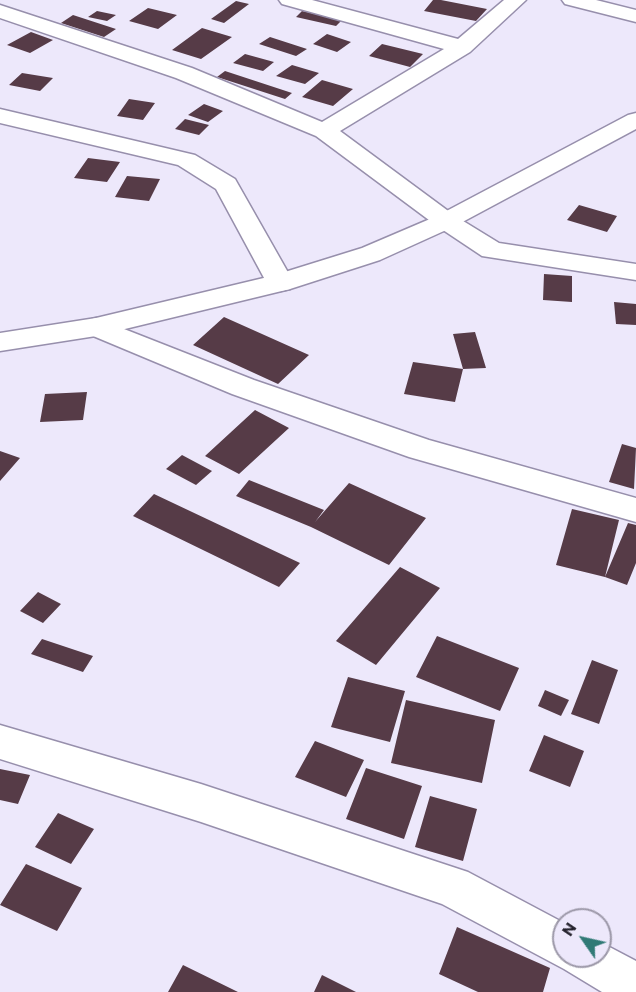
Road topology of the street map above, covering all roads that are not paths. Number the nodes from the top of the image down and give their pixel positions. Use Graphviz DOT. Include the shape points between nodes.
graph roads {
  1 [pos="289,0"];
  2 [pos="516,0"];
  3 [pos="572,0"];
  4 [pos="602,3"];
  5 [pos="0,11"];
  6 [pos="636,16"];
  7 [pos="462,47"];
  8 [pos="0,116"];
  9 [pos="636,120"];
  10 [pos="324,131"];
  11 [pos="446,221"];
  12 [pos="636,272"];
  13 [pos="280,283"];
  14 [pos="96,327"];
  15 [pos="0,342"];
  16 [pos="636,510"];
  17 [pos="0,742"];
  18 [pos="552,941"];
  19 [pos="603,968"];
  20 [pos="636,986"];
  1 -- 7 [label="main road"];
  2 -- 7 [label="main road"];
  3 -- 4 [label="main road"];
  4 -- 6 [label="main road"];
  5 -- 10 [label="main road" via="184,73"];
  7 -- 10 [label="main road"];
  8 -- 13 [label="main road" via="186,160 226,184"];
  9 -- 11 [label="main road"];
  10 -- 11 [label="main road"];
  11 -- 12 [label="main road" via="491,250"];
  11 -- 13 [label="main road" via="371,254"];
  13 -- 14 [label="main road"];
  14 -- 15 [label="main road"];
  14 -- 16 [label="main road" via="243,387 409,445"];
  17 -- 18 [label="main road" via="201,803 453,887"];
  19 -- 20 [label="main road"];
}
